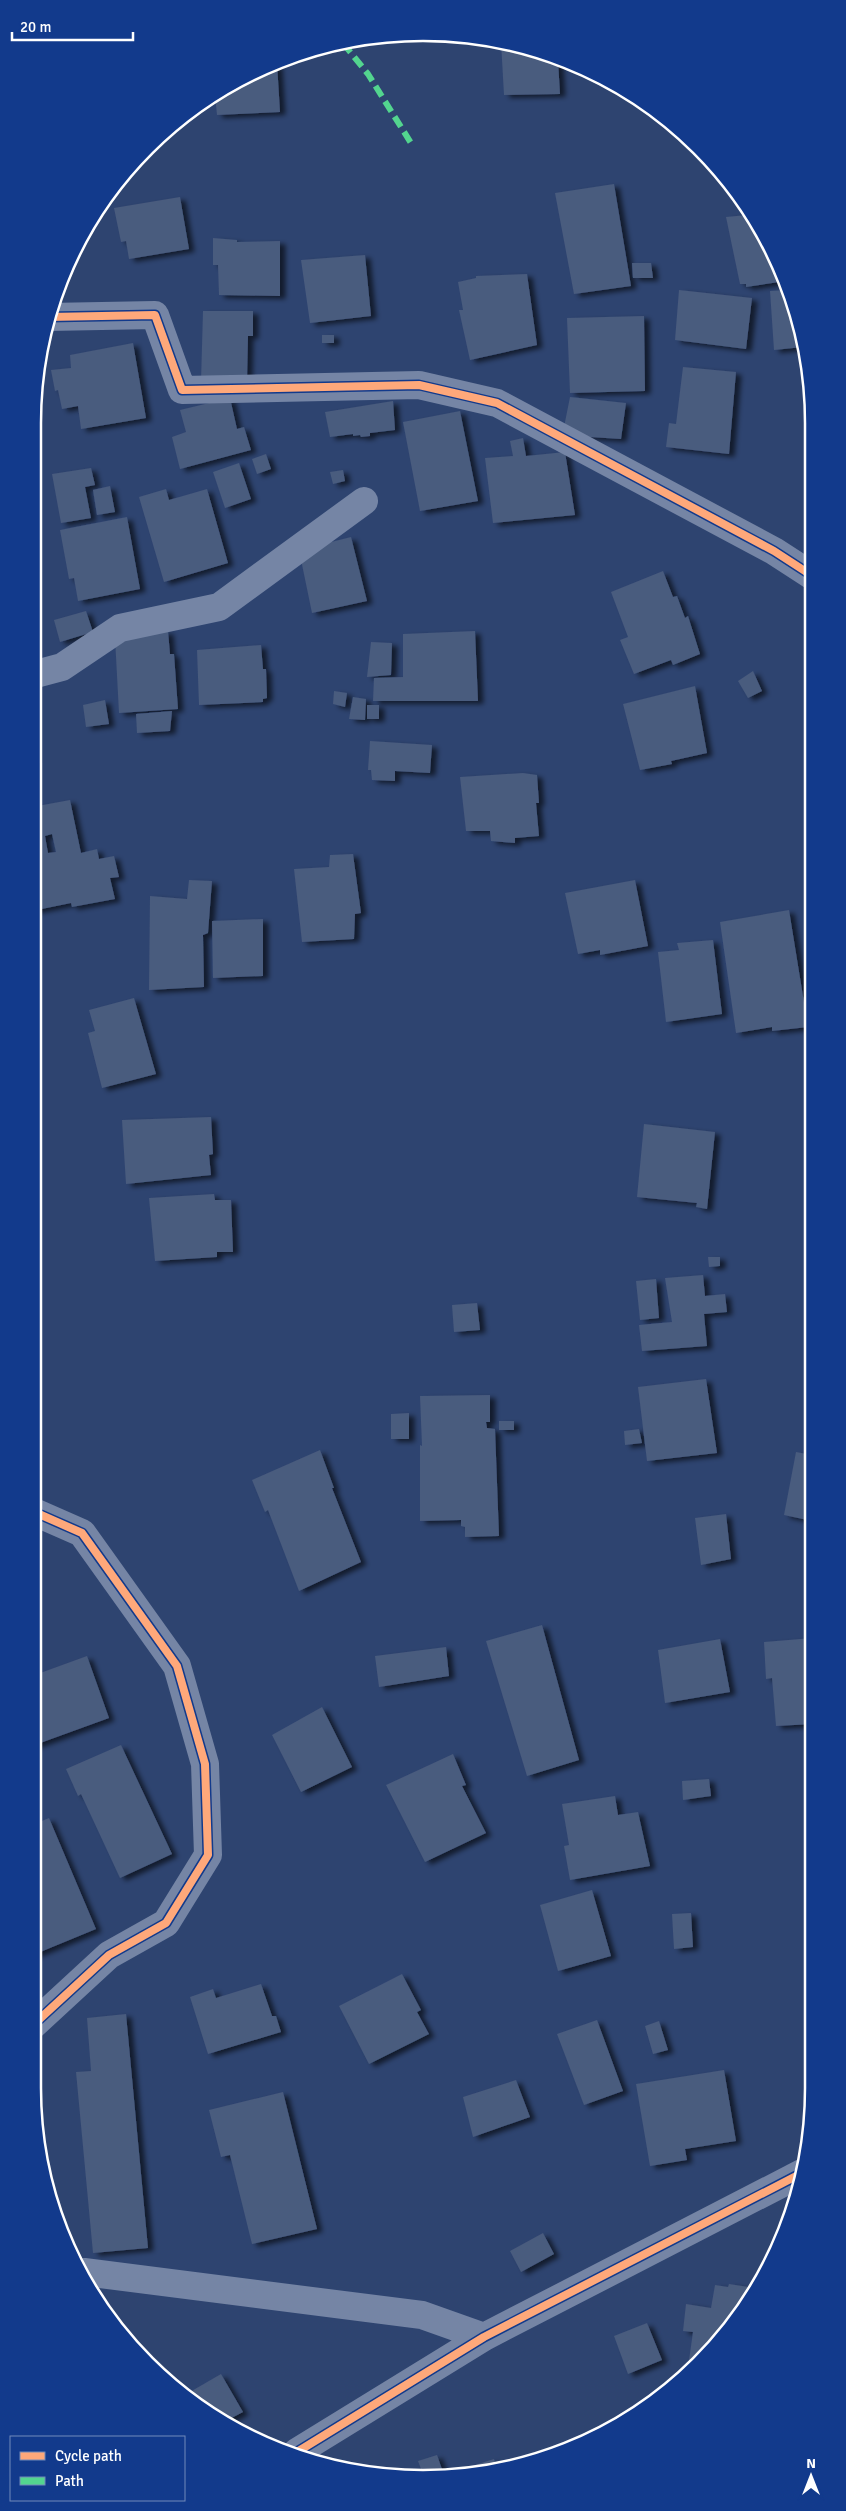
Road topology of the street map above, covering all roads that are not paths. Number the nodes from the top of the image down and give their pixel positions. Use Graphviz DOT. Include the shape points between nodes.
graph roads {
  1 [pos="56,317"];
  2 [pos="364,501"];
  3 [pos="805,571"];
  4 [pos="41,673"];
  5 [pos="41,1515"];
  6 [pos="41,2018"];
  7 [pos="794,2177"];
  8 [pos="89,2273"];
  9 [pos="484,2337"];
  10 [pos="301,2449"];
  1 -- 3 [label="street" via="155,315 182,390 419,385 497,403 774,551"];
  2 -- 4 [label="street" via="219,607 120,628 62,667"];
  5 -- 6 [label="street" via="82,1533 177,1666 205,1764 208,1855 166,1923 109,1955"];
  7 -- 9 [label="street"];
  8 -- 9 [label="street" via="422,2315"];
  9 -- 10 [label="street"];
}
